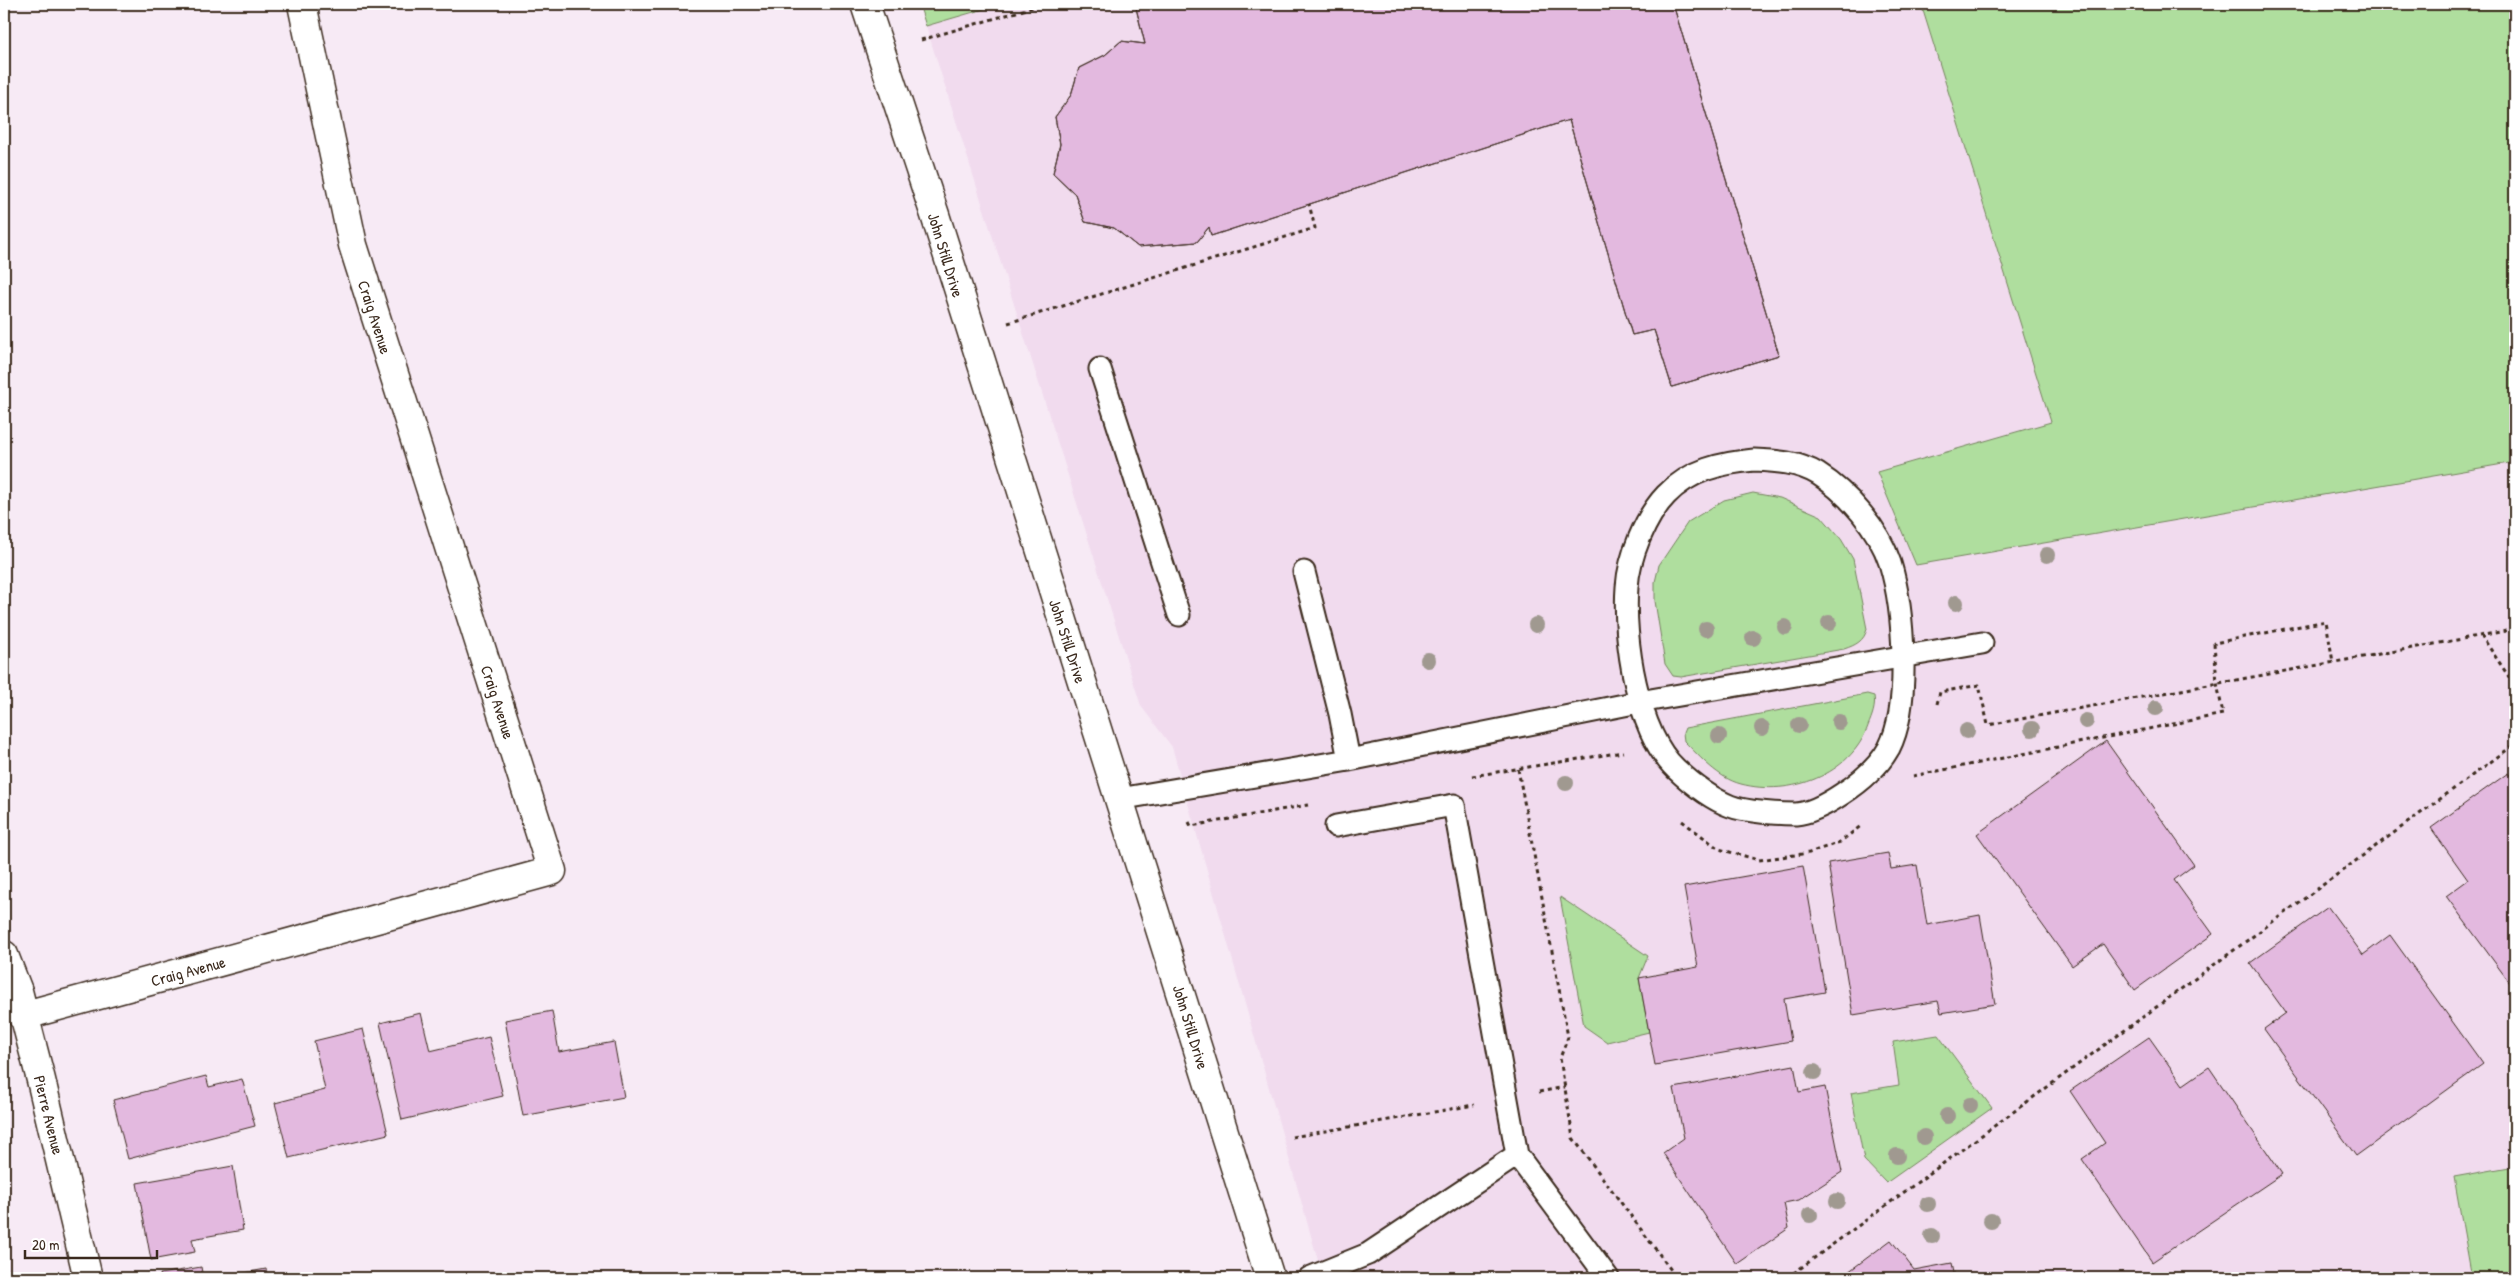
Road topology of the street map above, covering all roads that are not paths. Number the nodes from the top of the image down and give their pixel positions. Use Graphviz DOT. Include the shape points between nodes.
graph roads {
  1 [pos="302,4"];
  2 [pos="865,4"];
  3 [pos="1100,369"];
  4 [pos="1304,572"];
  5 [pos="1179,615"];
  6 [pos="1982,643"];
  7 [pos="1903,655"];
  8 [pos="1639,702"];
  9 [pos="1348,760"];
  10 [pos="1119,800"];
  11 [pos="1336,826"];
  12 [pos="4,954"];
  13 [pos="22,1016"];
  14 [pos="1517,1155"];
  15 [pos="88,1278"];
  16 [pos="1270,1278"];
  17 [pos="1309,1278"];
  18 [pos="1608,1278"];
  1 -- 13 [label="street, Craig Avenue" via="353,246 552,872"];
  2 -- 10 [label="street, John Still Drive"];
  3 -- 5 [label="lane"];
  4 -- 9 [label="lane" via="1340,714"];
  6 -- 7 [label="lane"];
  7 -- 8 [label="lane"];
  7 -- 8 [label="lane" via="1900,713 1888,749 1860,782 1830,801 1799,814 1732,807 1703,790 1674,767 1655,738"];
  7 -- 8 [label="lane" via="1899,607 1890,562 1872,528 1851,502 1816,473 1798,465 1754,460 1724,463 1695,474 1666,495 1646,527 1635,555 1627,586 1628,641"];
  8 -- 9 [label="lane"];
  9 -- 10 [label="lane"];
  10 -- 16 [label="street, John Still Drive"];
  11 -- 14 [label="lane" via="1454,805"];
  12 -- 13 [label="street, Pierre Avenue" via="18,991"];
  13 -- 15 [label="street, Pierre Avenue" via="41,1080"];
  14 -- 17 [label="lane" via="1368,1254"];
  14 -- 18 [label="lane"];
}
